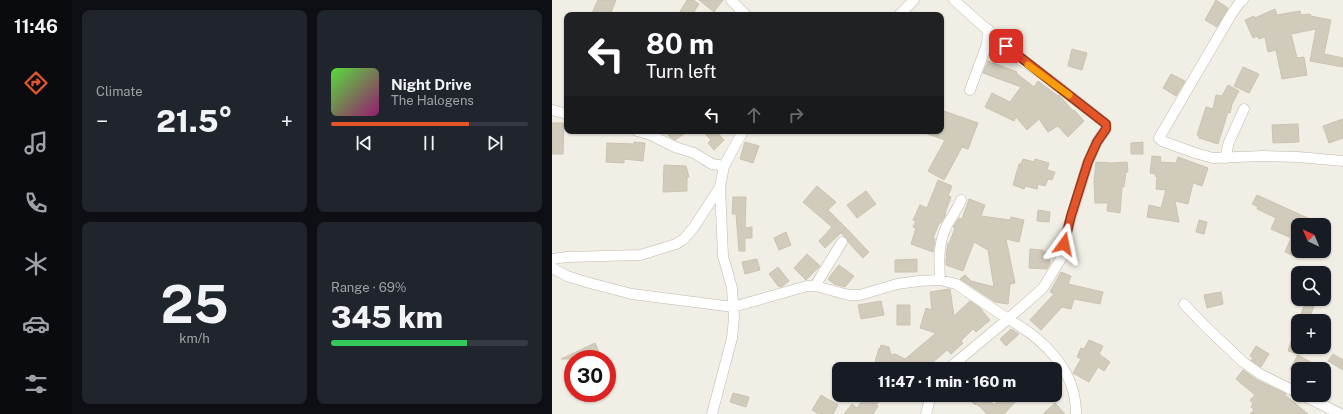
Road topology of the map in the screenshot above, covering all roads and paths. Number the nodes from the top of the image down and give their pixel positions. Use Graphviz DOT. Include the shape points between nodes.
graph roads {
  1 [pos="731,0"];
  2 [pos="914,0"];
  3 [pos="954,0"];
  4 [pos="1243,0"];
  5 [pos="743,12"];
  6 [pos="902,12"];
  7 [pos="988,29"];
  8 [pos="970,90"];
  9 [pos="1244,109"];
  10 [pos="552,110"];
  11 [pos="564,113"];
  12 [pos="648,134"];
  13 [pos="741,134"];
  14 [pos="1225,158"];
  15 [pos="1343,161"];
  16 [pos="724,166"];
  17 [pos="720,187"];
  18 [pos="961,200"];
  19 [pos="842,242"];
  20 [pos="552,260"];
  21 [pos="552,268"];
  22 [pos="940,280"];
  23 [pos="815,286"];
  24 [pos="1184,304"];
  25 [pos="733,306"];
  26 [pos="1008,319"];
  27 [pos="956,362"];
  28 [pos="1291,390"];
  29 [pos="929,402"];
  30 [pos="1316,402"];
  31 [pos="1076,413"];
  32 [pos="712,414"];
  33 [pos="926,414"];
  34 [pos="1341,414"];
  1 -- 5 [label="street"];
  2 -- 6 [label="street"];
  3 -- 7 [label="street"];
  4 -- 14 [label="street" via="1227,20 1159,138 1195,153"];
  7 -- 8 [label="street" via="986,44"];
  7 -- 26 [label="street" via="1021,60 1106,124 1106,129 1088,162 1067,231 1062,257 1043,288"];
  9 -- 14 [label="street" via="1229,142"];
  10 -- 11 [label="street"];
  12 -- 16 [label="street" via="671,146 694,153 712,164"];
  13 -- 16 [label="street"];
  14 -- 15 [label="street" via="1263,156"];
  16 -- 17 [label="street"];
  17 -- 20 [label="street" via="694,227 676,244 640,255 567,256"];
  17 -- 25 [label="street" via="723,256 732,288"];
  18 -- 22 [label="street" via="946,228 942,242 939,255"];
  19 -- 23 [label="street"];
  21 -- 25 [label="street" via="567,276 632,294"];
  22 -- 23 [label="street" via="897,284 849,296"];
  22 -- 26 [label="street" via="956,284"];
  23 -- 25 [label="street"];
  24 -- 28 [label="street" via="1243,362"];
  25 -- 32 [label="street" via="732,338"];
  26 -- 27 [label="street"];
  26 -- 31 [label="street" via="1030,332 1061,364 1074,392"];
  29 -- 33 [label="street"];
  30 -- 34 [label="street"];
}
